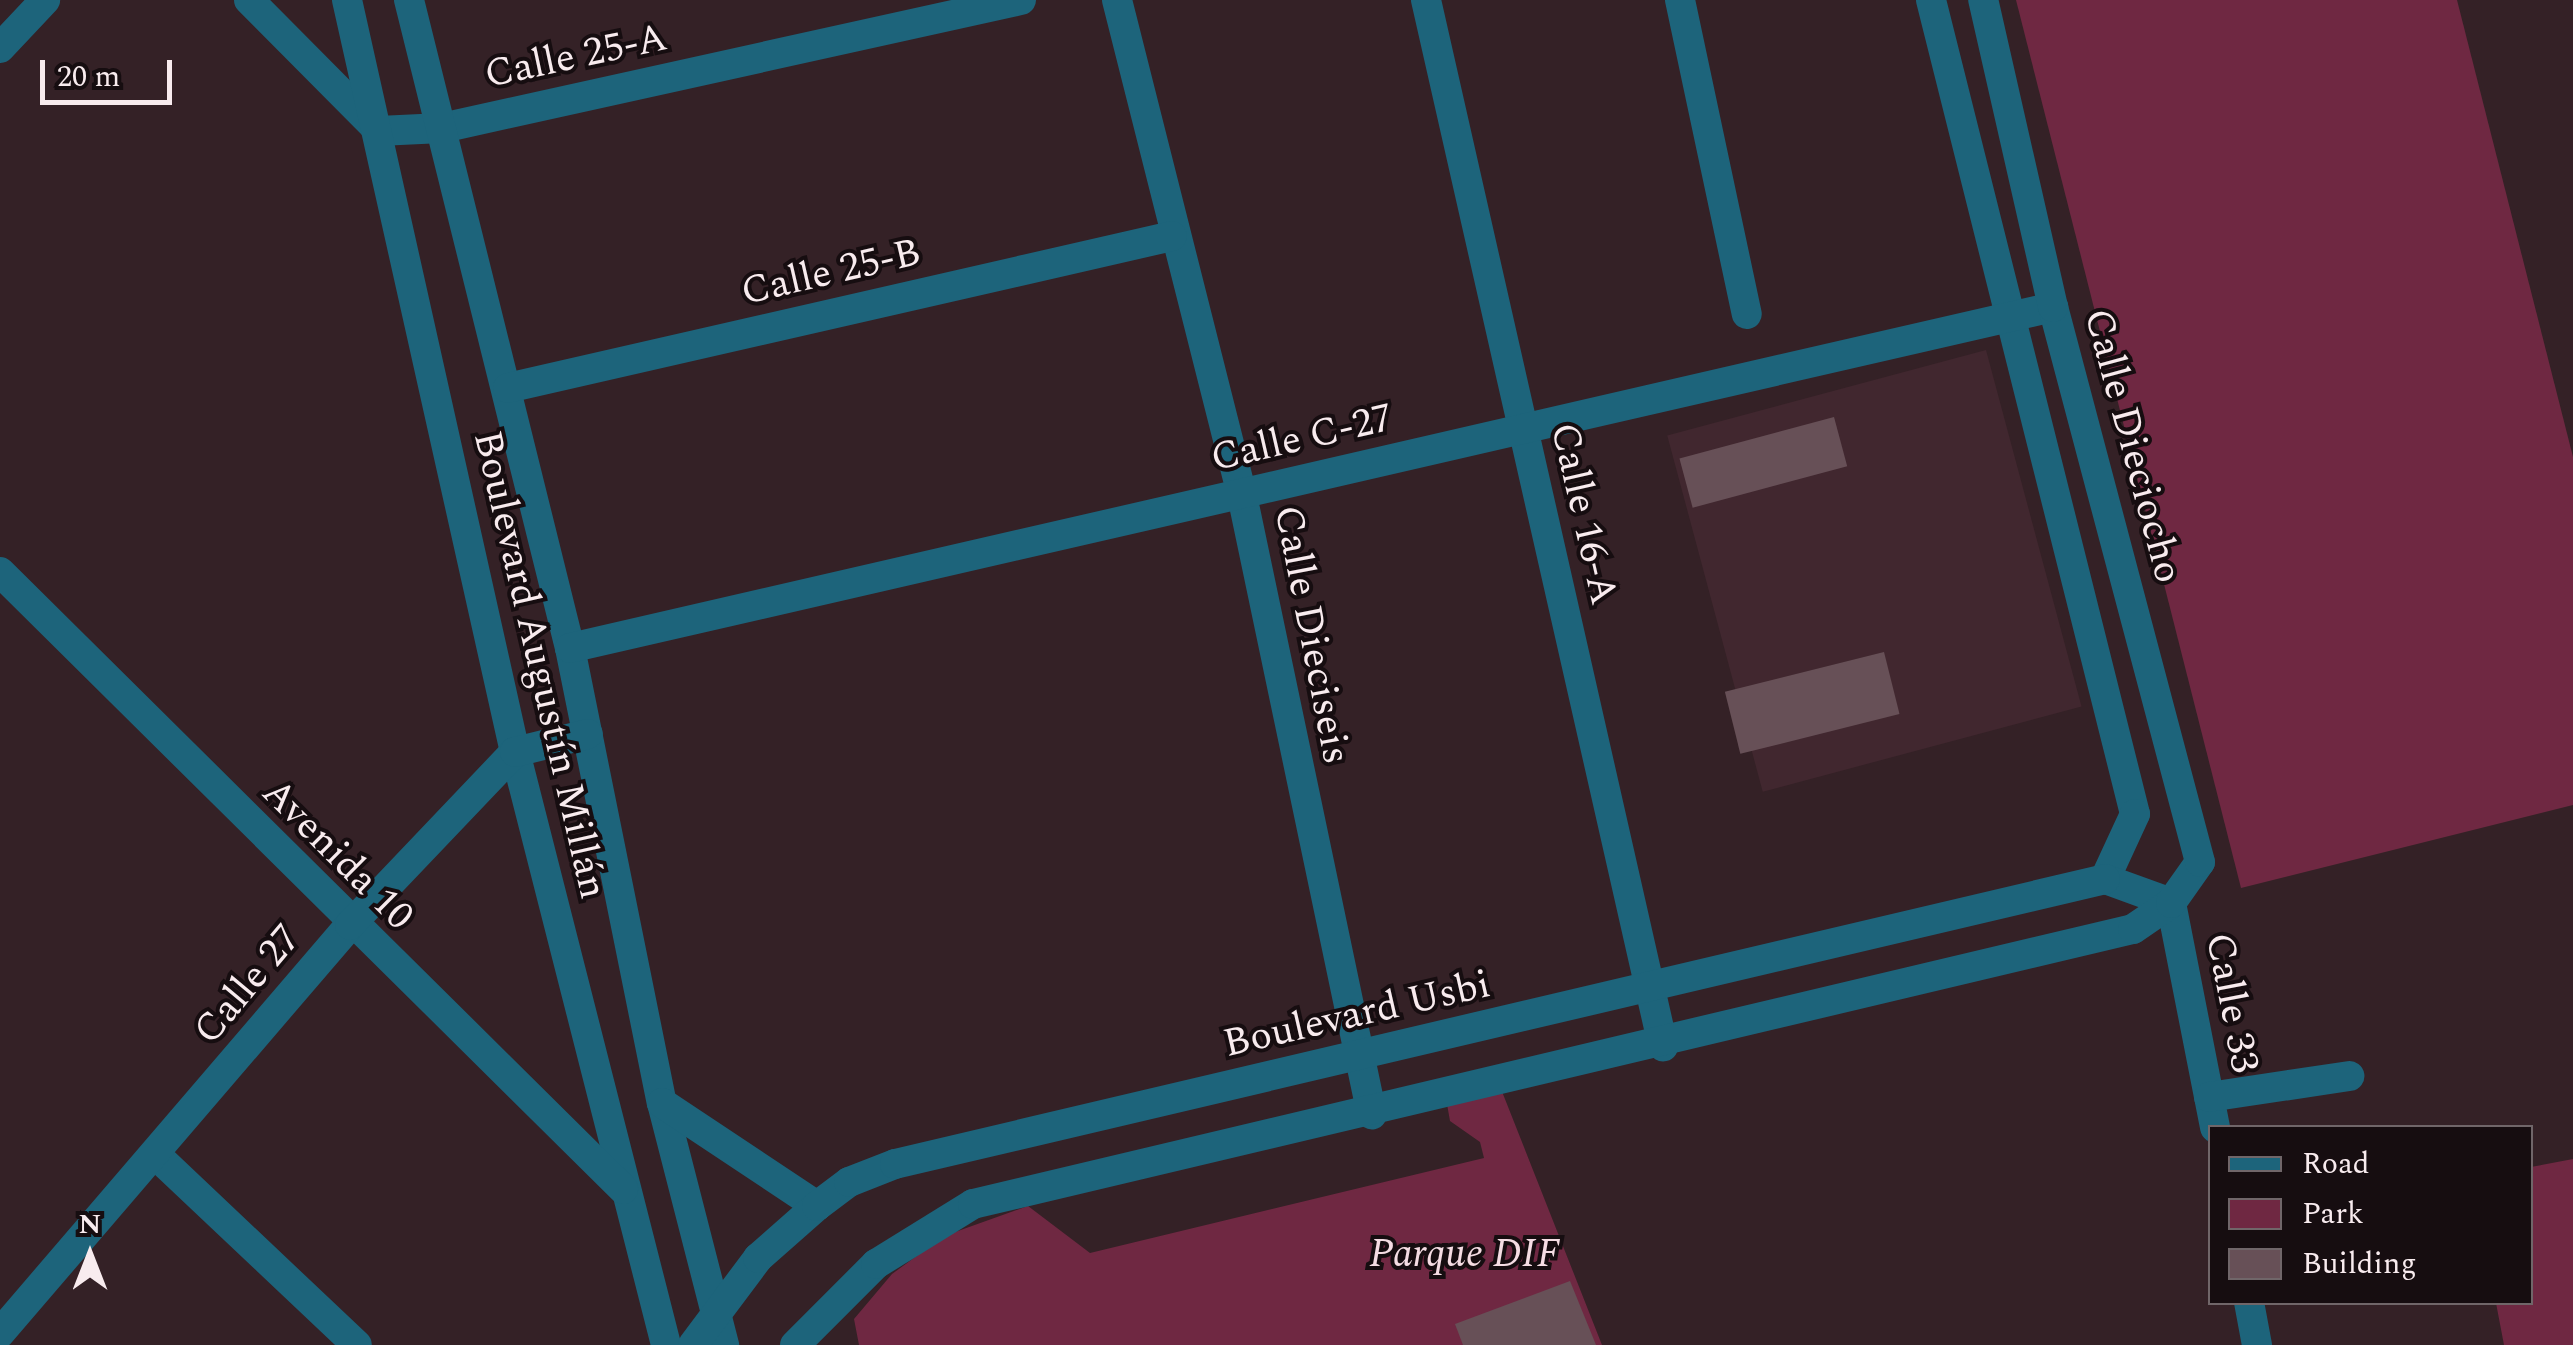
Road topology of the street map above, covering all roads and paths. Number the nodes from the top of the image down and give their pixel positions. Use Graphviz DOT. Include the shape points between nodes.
graph roads {
  1 [pos="45,0"];
  2 [pos="249,0"];
  3 [pos="347,0"];
  4 [pos="409,0"];
  5 [pos="1021,0"];
  6 [pos="1117,0"];
  7 [pos="1426,0"];
  8 [pos="1680,0"];
  9 [pos="1931,0"];
  10 [pos="1983,0"];
  11 [pos="0,48"];
  12 [pos="442,128"];
  13 [pos="378,131"];
  14 [pos="1172,236"];
  15 [pos="2053,306"];
  16 [pos="1747,314"];
  17 [pos="2005,316"];
  18 [pos="508,388"];
  19 [pos="1522,428"];
  20 [pos="1242,495"];
  21 [pos="0,572"];
  22 [pos="570,648"];
  23 [pos="588,734"];
  24 [pos="514,752"];
  25 [pos="2106,879"];
  26 [pos="2171,903"];
  27 [pos="350,925"];
  28 [pos="1648,991"];
  29 [pos="1662,1046"];
  30 [pos="1356,1056"];
  31 [pos="2349,1076"];
  32 [pos="2209,1096"];
  33 [pos="662,1103"];
  34 [pos="1372,1115"];
  35 [pos="2214,1125"];
  36 [pos="158,1156"];
  37 [pos="623,1189"];
  38 [pos="816,1206"];
  39 [pos="2250,1305"];
  40 [pos="720,1330"];
  41 [pos="0,1332"];
  42 [pos="357,1345"];
  43 [pos="666,1345"];
  44 [pos="693,1345"];
  45 [pos="795,1345"];
  46 [pos="2257,1345"];
  1 -- 11 [label="street"];
  2 -- 13 [label="street"];
  3 -- 13 [label="street, Boulevard Augustín Millán"];
  4 -- 12 [label="street, Boulevard Augustín Millán"];
  5 -- 12 [label="street, Calle 25-A"];
  6 -- 14 [label="street, Calle Dieciseis"];
  7 -- 19 [label="street, Calle 16-A"];
  8 -- 16 [label="street"];
  9 -- 17 [label="street"];
  10 -- 15 [label="street, Calle Dieciocho"];
  12 -- 13 [label="street, Calle 25-A"];
  12 -- 18 [label="street, Boulevard Augustín Millán"];
  13 -- 24 [label="street, Boulevard Augustín Millán"];
  14 -- 18 [label="street, Calle 25-B"];
  14 -- 20 [label="street, Calle Dieciseis"];
  15 -- 17 [label="street, Calle C-27"];
  15 -- 26 [label="street, Calle Dieciocho" via="2200,862"];
  17 -- 19 [label="street, Calle C-27"];
  17 -- 25 [label="street" via="2135,814"];
  18 -- 22 [label="street, Boulevard Augustín Millán"];
  19 -- 20 [label="street, Calle C-27"];
  19 -- 28 [label="street, Calle 16-A"];
  20 -- 22 [label="street, Calle C-27"];
  20 -- 30 [label="street, Calle Dieciseis"];
  21 -- 27 [label="street, Avenida 10"];
  22 -- 23 [label="street, Boulevard Augustín Millán"];
  23 -- 24 [label="street"];
  23 -- 33 [label="street, Boulevard Augustín Millán"];
  24 -- 27 [label="street, Calle 27"];
  24 -- 37 [label="street, Boulevard Augustín Millán"];
  25 -- 26 [label="street, Calle 33"];
  25 -- 28 [label="street, Boulevard Usbi"];
  26 -- 29 [label="street" via="2133,930"];
  26 -- 32 [label="street, Calle 33"];
  27 -- 36 [label="street, Calle 27"];
  27 -- 37 [label="street, Avenida 10"];
  28 -- 29 [label="street, Calle 16-A"];
  28 -- 30 [label="street, Boulevard Usbi"];
  29 -- 34 [label="street"];
  30 -- 34 [label="street, Calle Dieciseis"];
  30 -- 38 [label="street, Boulevard Usbi" via="895,1164 848,1182"];
  31 -- 32 [label="street"];
  32 -- 35 [label="street, Calle 33"];
  33 -- 38 [label="street"];
  33 -- 40 [label="street, Boulevard Augustín Millán"];
  34 -- 45 [label="street" via="973,1204 876,1264"];
  36 -- 41 [label="street, Calle 27"];
  36 -- 42 [label="street"];
  37 -- 43 [label="street, Boulevard Augustín Millán"];
  38 -- 40 [label="street, Boulevard Usbi" via="758,1258"];
  39 -- 46 [label="street"];
  40 -- 44 [label="street, Boulevard Usbi"];
}
